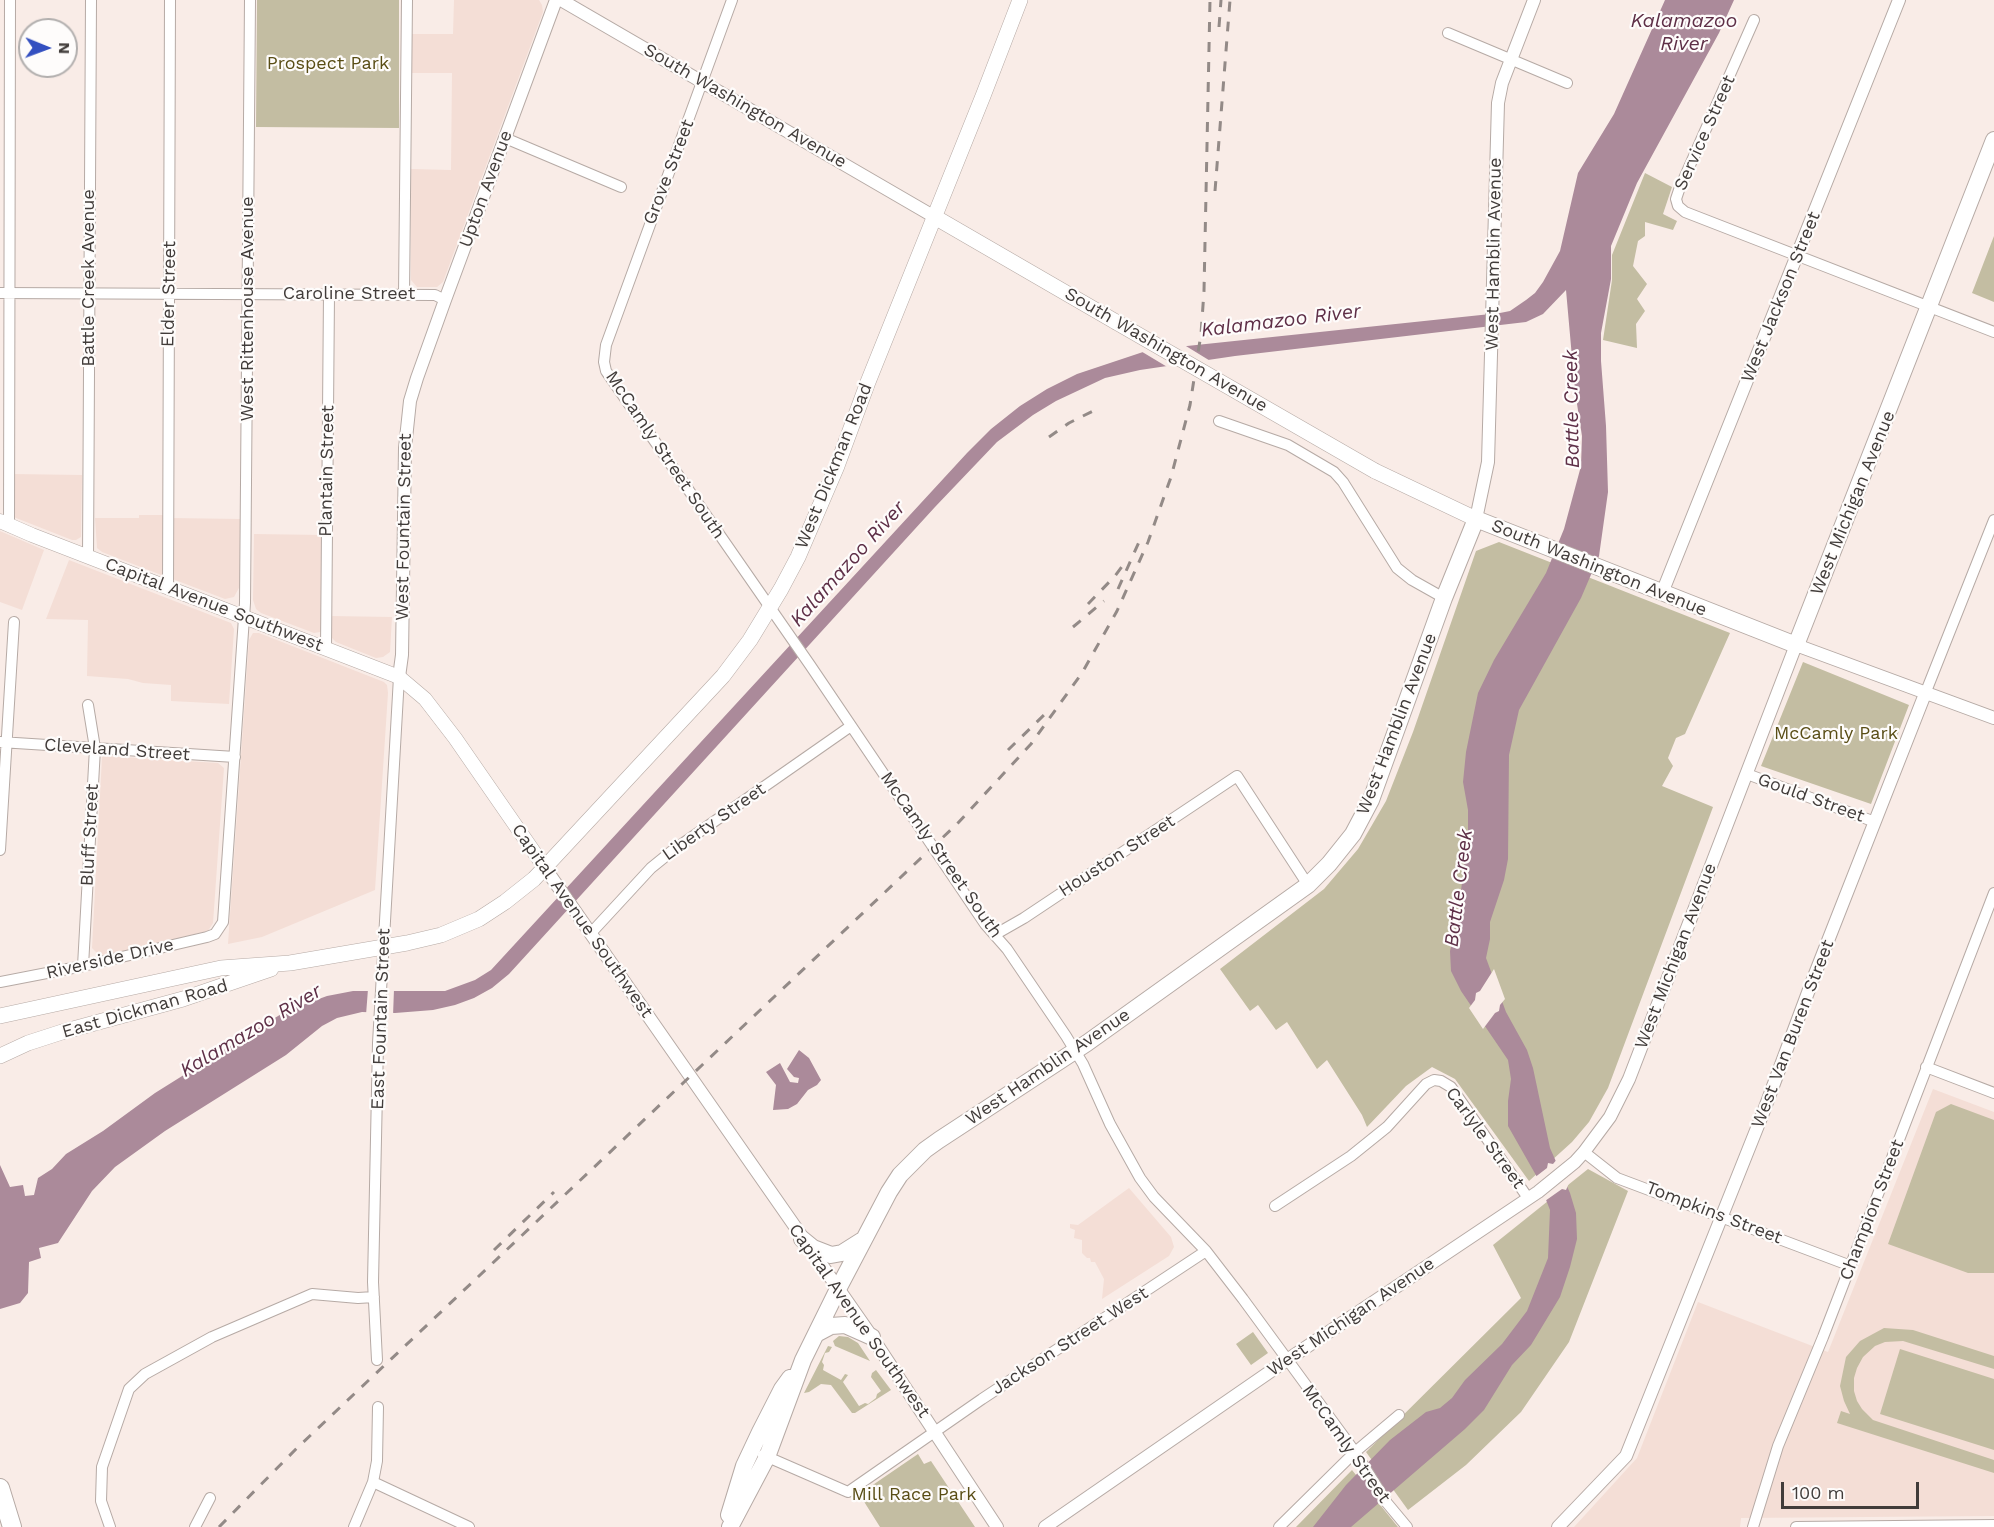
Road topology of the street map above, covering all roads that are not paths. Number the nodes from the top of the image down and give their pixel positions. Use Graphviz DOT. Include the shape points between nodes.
graph roads {
  1 [pos="10,0"];
  2 [pos="91,0"];
  3 [pos="170,0"];
  4 [pos="250,0"];
  5 [pos="407,0"];
  6 [pos="556,0"];
  7 [pos="561,0"];
  8 [pos="732,0"];
  9 [pos="1020,0"];
  10 [pos="1534,0"];
  11 [pos="1899,0"];
  12 [pos="1754,20"];
  13 [pos="1448,33"];
  14 [pos="1512,60"];
  15 [pos="702,83"];
  16 [pos="1567,83"];
  17 [pos="505,138"];
  18 [pos="1994,140"];
  19 [pos="621,187"];
  20 [pos="933,216"];
  21 [pos="1799,255"];
  22 [pos="5,293"];
  23 [pos="89,293"];
  24 [pos="169,293"];
  25 [pos="249,294"];
  26 [pos="329,294"];
  27 [pos="405,294"];
  28 [pos="445,300"];
  29 [pos="1930,307"];
  30 [pos="1994,332"];
  31 [pos="606,345"];
  32 [pos="417,378"];
  33 [pos="1219,421"];
  34 [pos="1476,519"];
  35 [pos="1994,520"];
  36 [pos="4,523"];
  37 [pos="88,557"];
  38 [pos="168,588"];
  39 [pos="1662,593"];
  40 [pos="1444,598"];
  41 [pos="769,608"];
  42 [pos="244,617"];
  43 [pos="14,622"];
  44 [pos="1796,645"];
  45 [pos="326,648"];
  46 [pos="399,677"];
  47 [pos="1925,694"];
  48 [pos="88,705"];
  49 [pos="1994,718"];
  50 [pos="851,726"];
  51 [pos="3,743"];
  52 [pos="95,748"];
  53 [pos="235,757"];
  54 [pos="1747,774"];
  55 [pos="1875,822"];
  56 [pos="0,850"];
  57 [pos="544,868"];
  58 [pos="1308,885"];
  59 [pos="1994,893"];
  60 [pos="218,931"];
  61 [pos="591,933"];
  62 [pos="996,934"];
  63 [pos="384,947"];
  64 [pos="290,963"];
  65 [pos="83,966"];
  66 [pos="0,982"];
  67 [pos="0,1016"];
  68 [pos="1075,1050"];
  69 [pos="0,1056"];
  70 [pos="1926,1067"];
  71 [pos="1994,1093"];
  72 [pos="1584,1152"];
  73 [pos="1533,1195"];
  74 [pos="1275,1206"];
  75 [pos="1722,1216"];
  76 [pos="802,1239"];
  77 [pos="864,1239"];
  78 [pos="1206,1251"];
  79 [pos="1851,1266"];
  80 [pos="838,1289"];
  81 [pos="374,1297"];
  82 [pos="816,1334"];
  83 [pos="872,1337"];
  84 [pos="377,1360"];
  85 [pos="1287,1360"];
  86 [pos="378,1407"];
  87 [pos="1400,1414"];
  88 [pos="935,1431"];
  89 [pos="759,1454"];
  90 [pos="1358,1457"];
  91 [pos="373,1482"];
  92 [pos="0,1488"];
  93 [pos="210,1498"];
  94 [pos="1994,1525"];
  95 [pos="1946,1526"];
  96 [pos="12,1527"];
  97 [pos="111,1527"];
  98 [pos="195,1527"];
  99 [pos="354,1527"];
  100 [pos="469,1527"];
  101 [pos="728,1527"];
  102 [pos="997,1527"];
  103 [pos="1045,1527"];
  104 [pos="1279,1527"];
  105 [pos="1407,1527"];
  106 [pos="1558,1527"];
  107 [pos="1753,1527"];
  108 [pos="1796,1527"];
  1 -- 22 [label="street"];
  2 -- 23 [label="street, Battle Creek Avenue"];
  3 -- 24 [label="street, Elder Street"];
  4 -- 25 [label="street, West Rittenhouse Avenue"];
  5 -- 27 [label="street"];
  6 -- 17 [label="street, Upton Avenue"];
  7 -- 15 [label="street, South Washington Avenue"];
  8 -- 15 [label="street, Grove Street"];
  9 -- 20 [label="main road, West Dickman Road"];
  10 -- 14 [label="street, West Hamblin Avenue"];
  11 -- 21 [label="street, West Jackson Street"];
  12 -- 21 [label="street, Service Street" via="1676,199 1684,212"];
  13 -- 14 [label="street"];
  14 -- 16 [label="street"];
  14 -- 34 [label="street, West Hamblin Avenue" via="1498,104 1488,462"];
  15 -- 20 [label="street, South Washington Avenue"];
  15 -- 31 [label="street, Grove Street"];
  17 -- 19 [label="street"];
  17 -- 28 [label="street, Upton Avenue"];
  18 -- 29 [label="highway, West Michigan Avenue"];
  20 -- 34 [label="main road, South Washington Avenue, bridge" via="1375,471"];
  20 -- 41 [label="main road, West Dickman Road" via="837,466 798,557"];
  21 -- 29 [label="street"];
  21 -- 39 [label="street, West Jackson Street"];
  22 -- 23 [label="street, Caroline Street"];
  22 -- 36 [label="street"];
  23 -- 24 [label="street, Caroline Street"];
  23 -- 37 [label="street, Battle Creek Avenue"];
  24 -- 25 [label="street, Caroline Street"];
  24 -- 38 [label="street, Elder Street"];
  25 -- 26 [label="street, Caroline Street"];
  25 -- 42 [label="street, West Rittenhouse Avenue"];
  26 -- 27 [label="street, Caroline Street"];
  26 -- 45 [label="street, Plantain Street"];
  27 -- 28 [label="street, Caroline Street" via="435,294"];
  28 -- 32 [label="street, Upton Avenue"];
  29 -- 30 [label="street"];
  29 -- 44 [label="highway, West Michigan Avenue"];
  31 -- 41 [label="street, McCamly Street South" via="604,362 611,381"];
  32 -- 46 [label="street, West Fountain Street" via="405,436"];
  33 -- 40 [label="street" via="1288,445 1334,472 1397,568"];
  34 -- 39 [label="highway, South Washington Avenue"];
  34 -- 40 [label="highway, West Hamblin Avenue"];
  35 -- 47 [label="street, West Van Buren Street"];
  36 -- 37 [label="main road, Capital Avenue Southwest"];
  37 -- 38 [label="main road, Capital Avenue Southwest"];
  38 -- 42 [label="main road, Capital Avenue Southwest"];
  39 -- 44 [label="highway, South Washington Avenue"];
  40 -- 58 [label="highway, West Hamblin Avenue" via="1371,800 1353,834"];
  41 -- 50 [label="street, McCamly Street South"];
  41 -- 57 [label="main road, West Dickman Road" via="723,676"];
  42 -- 45 [label="main road, Capital Avenue Southwest"];
  42 -- 53 [label="street, West Rittenhouse Avenue"];
  43 -- 51 [label="street"];
  44 -- 47 [label="street"];
  44 -- 54 [label="street, West Michigan Avenue"];
  45 -- 46 [label="main road, Capital Avenue Southwest"];
  46 -- 57 [label="main road, Capital Avenue Southwest" via="425,699 455,738"];
  46 -- 63 [label="street, East Fountain Street"];
  47 -- 49 [label="street"];
  47 -- 55 [label="street, West Van Buren Street"];
  48 -- 52 [label="street, Bluff Street"];
  50 -- 61 [label="street, Liberty Street" via="672,851"];
  50 -- 62 [label="street, McCamly Street South" via="985,924"];
  51 -- 52 [label="street, Cleveland Street"];
  51 -- 56 [label="street"];
  52 -- 53 [label="street, Cleveland Street"];
  52 -- 65 [label="street, Bluff Street"];
  53 -- 60 [label="street, West Rittenhouse Avenue" via="224,918"];
  54 -- 55 [label="street, Gould Street"];
  54 -- 72 [label="street, West Michigan Avenue" via="1629,1079 1610,1117"];
  55 -- 75 [label="street, West Van Buren Street"];
  57 -- 61 [label="street, Capital Avenue Southwest"];
  57 -- 63 [label="main road, East Dickman Road" via="479,919 441,935"];
  58 -- 62 [label="street, Houston Street" via="1232,779"];
  58 -- 68 [label="highway, West Hamblin Avenue"];
  59 -- 70 [label="street, Champion Street"];
  60 -- 65 [label="street, Riverside Drive" via="211,936"];
  61 -- 76 [label="street, Capital Avenue Southwest"];
  62 -- 68 [label="street, McCamly Street South"];
  63 -- 64 [label="main road, East Dickman Road"];
  63 -- 81 [label="street, East Fountain Street"];
  64 -- 67 [label="main road, East Dickman Road" via="221,968"];
  64 -- 69 [label="main road, East Dickman Road" via="228,985 52,1035"];
  65 -- 66 [label="street, Riverside Drive"];
  68 -- 77 [label="highway, West Hamblin Avenue" via="925,1150 895,1184"];
  68 -- 78 [label="street, McCamly Street South" via="1133,1168 1153,1196"];
  70 -- 71 [label="street"];
  70 -- 79 [label="street, Champion Street"];
  72 -- 73 [label="street, West Michigan Avenue"];
  72 -- 75 [label="street, Tompkins Street" via="1617,1178"];
  73 -- 74 [label="street, Carlyle Street" via="1451,1087 1434,1080 1351,1156"];
  73 -- 85 [label="street, West Michigan Avenue"];
  75 -- 79 [label="street, Tompkins Street"];
  75 -- 106 [label="street, West Van Buren Street" via="1626,1456"];
  76 -- 77 [label="highway" via="831,1255"];
  76 -- 80 [label="street, Capital Avenue Southwest"];
  77 -- 80 [label="highway, West Hamblin Avenue"];
  78 -- 85 [label="street, McCamly Street South"];
  78 -- 88 [label="street, Jackson Street West"];
  79 -- 107 [label="street, Champion Street" via="1776,1453"];
  80 -- 82 [label="highway, West Hamblin Avenue"];
  80 -- 83 [label="street, Capital Avenue Southwest"];
  81 -- 84 [label="street, East Fountain Street"];
  81 -- 97 [label="street" via="312,1294 212,1337 145,1374 129,1389 102,1467 101,1501"];
  82 -- 83 [label="highway" via="831,1326 845,1325"];
  82 -- 89 [label="highway, West Hamblin Avenue"];
  83 -- 88 [label="street, Capital Avenue Southwest"];
  85 -- 90 [label="street, McCamly Street"];
  85 -- 103 [label="street, West Michigan Avenue"];
  86 -- 91 [label="street"];
  87 -- 90 [label="street"];
  88 -- 89 [label="street, Jackson Street West" via="848,1492"];
  88 -- 102 [label="street, Capital Avenue Southwest"];
  89 -- 101 [label="highway, West Hamblin Avenue"];
  90 -- 104 [label="street"];
  90 -- 105 [label="street, McCamly Street"];
  91 -- 99 [label="street"];
  91 -- 100 [label="street"];
  92 -- 96 [label="highway"];
  93 -- 98 [label="street"];
  94 -- 95 [label="street"];
  95 -- 108 [label="street"];
}
